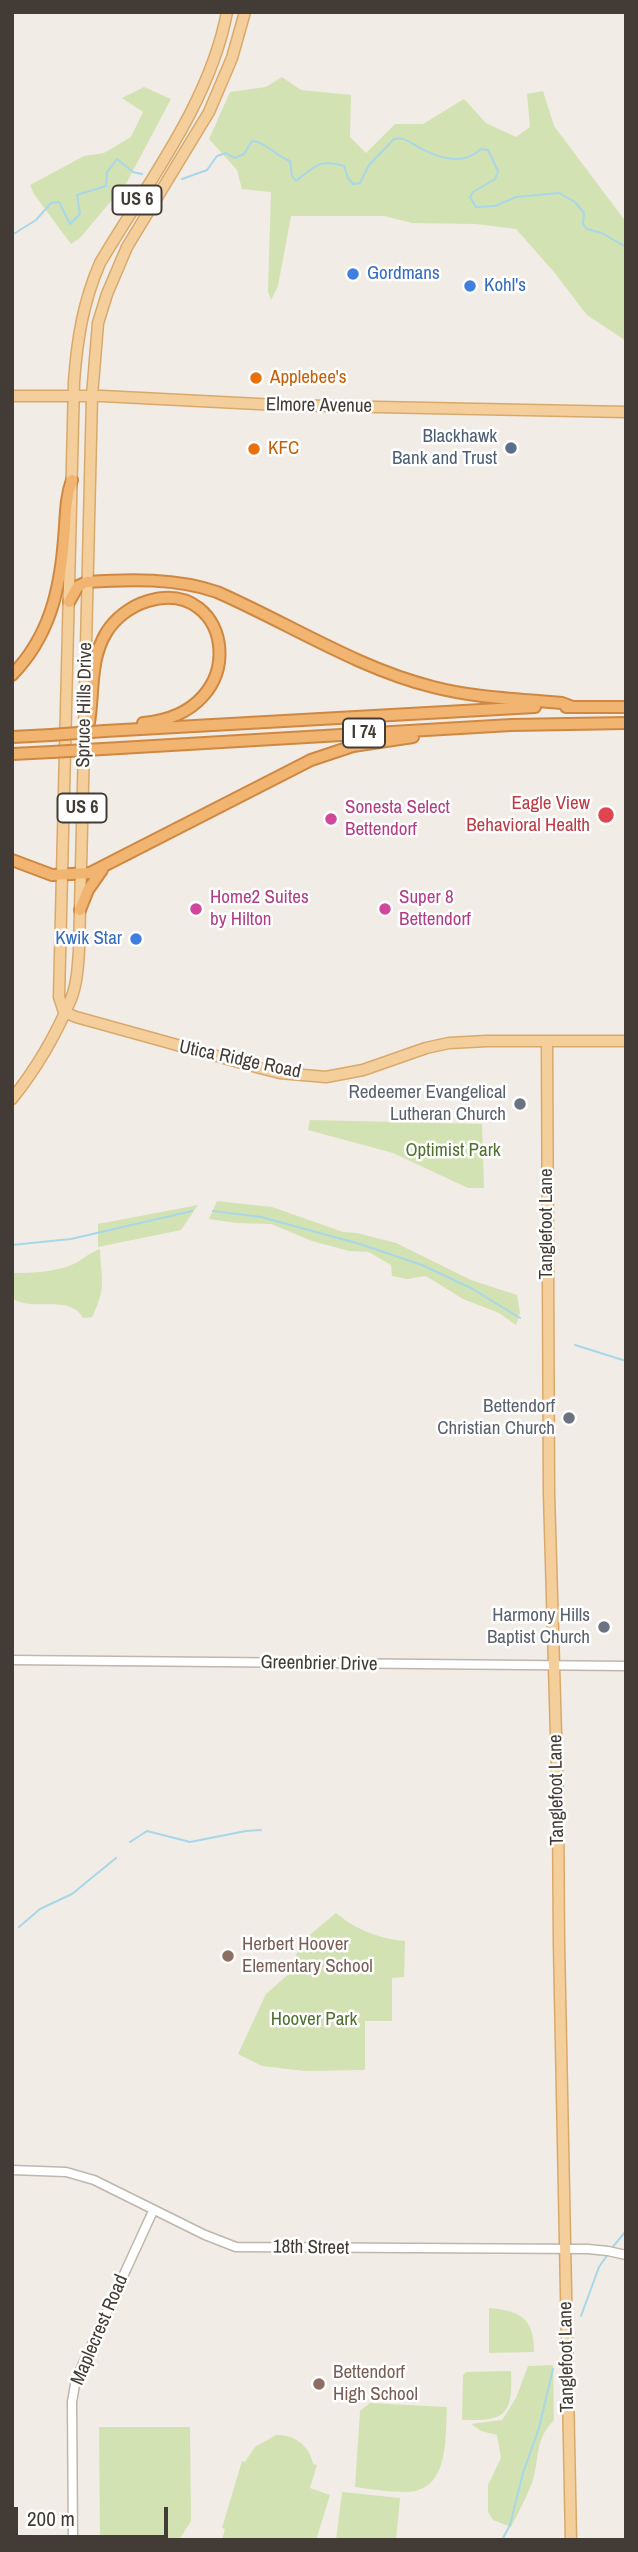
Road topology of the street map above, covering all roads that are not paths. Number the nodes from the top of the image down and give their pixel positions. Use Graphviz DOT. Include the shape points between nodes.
graph roads {
  1 [pos="227,12"];
  2 [pos="245,12"];
  3 [pos="12,396"];
  4 [pos="92,396"];
  5 [pos="74,397"];
  6 [pos="626,412"];
  7 [pos="72,480"];
  8 [pos="88,582"];
  9 [pos="69,603"];
  10 [pos="12,676"];
  11 [pos="573,706"];
  12 [pos="626,707"];
  13 [pos="626,723"];
  14 [pos="481,726"];
  15 [pos="104,729"];
  16 [pos="12,737"];
  17 [pos="82,737"];
  18 [pos="12,754"];
  19 [pos="12,860"];
  20 [pos="102,869"];
  21 [pos="63,874"];
  22 [pos="81,875"];
  23 [pos="80,910"];
  24 [pos="64,1012"];
  25 [pos="547,1041"];
  26 [pos="626,1041"];
  27 [pos="12,1099"];
  28 [pos="12,1660"];
  29 [pos="554,1666"];
  30 [pos="626,1666"];
  31 [pos="12,2170"];
  32 [pos="153,2211"];
  33 [pos="565,2250"];
  34 [pos="626,2255"];
  35 [pos="73,2540"];
  36 [pos="572,2540"];
  1 -- 5 [label="main road, US 6" via="215,56 188,118 94,276 79,328"];
  2 -- 4 [label="main road, US 6" via="209,112 116,270 98,323"];
  3 -- 5 [label="main road, Elmore Avenue"];
  4 -- 5 [label="main road, Elmore Avenue"];
  4 -- 6 [label="main road, Elmore Avenue"];
  4 -- 8 [label="main road, Spruce Hills Drive / US 6"];
  5 -- 7 [label="main road, Spruce Hills Drive / US 6"];
  7 -- 9 [label="main road, Spruce Hills Drive"];
  7 -- 10 [label="highway, US 6" via="52,611 36,645"];
  8 -- 9 [label="highway" via="78,586"];
  8 -- 11 [label="highway" via="169,582 205,588 420,684"];
  8 -- 17 [label="main road, Spruce Hills Drive / US 6"];
  9 -- 21 [label="main road, Spruce Hills Drive"];
  11 -- 12 [label="highway, I 74"];
  11 -- 15 [label="highway, I 74"];
  13 -- 14 [label="highway, I 74"];
  14 -- 18 [label="highway, I 74, bridge"];
  14 -- 20 [label="highway" via="461,733 368,743 323,755"];
  15 -- 17 [label="highway, I 74, bridge"];
  15 -- 17 [label="highway" via="173,717 202,697 216,677 221,655 215,630 201,612 181,601 158,599 136,606 115,621 98,649 89,729"];
  16 -- 17 [label="highway, I 74, bridge"];
  17 -- 22 [label="main road, Spruce Hills Drive / US 6"];
  19 -- 21 [label="highway" via="52,875"];
  20 -- 22 [label="highway"];
  20 -- 23 [label="highway"];
  21 -- 22 [label="highway"];
  21 -- 24 [label="main road, Spruce Hills Drive" via="59,997"];
  22 -- 23 [label="main road, Spruce Hills Drive"];
  23 -- 24 [label="main road, Spruce Hills Drive" via="76,982"];
  24 -- 25 [label="main road, Utica Ridge Road" via="280,1073 327,1077 449,1043"];
  24 -- 27 [label="main road, Spruce Hills Drive" via="34,1072"];
  25 -- 26 [label="main road, Utica Ridge Road"];
  25 -- 29 [label="main road, Tanglefoot Lane"];
  28 -- 29 [label="street, Greenbrier Drive"];
  29 -- 30 [label="street, Greenbrier Drive"];
  29 -- 33 [label="main road, Tanglefoot Lane"];
  31 -- 32 [label="street, 18th Street" via="57,2171 93,2180"];
  32 -- 33 [label="street, 18th Street" via="236,2246"];
  32 -- 35 [label="street, Maplecrest Road" via="76,2379 72,2402"];
  33 -- 34 [label="street, 18th Street"];
  33 -- 36 [label="main road, Tanglefoot Lane"];
}
